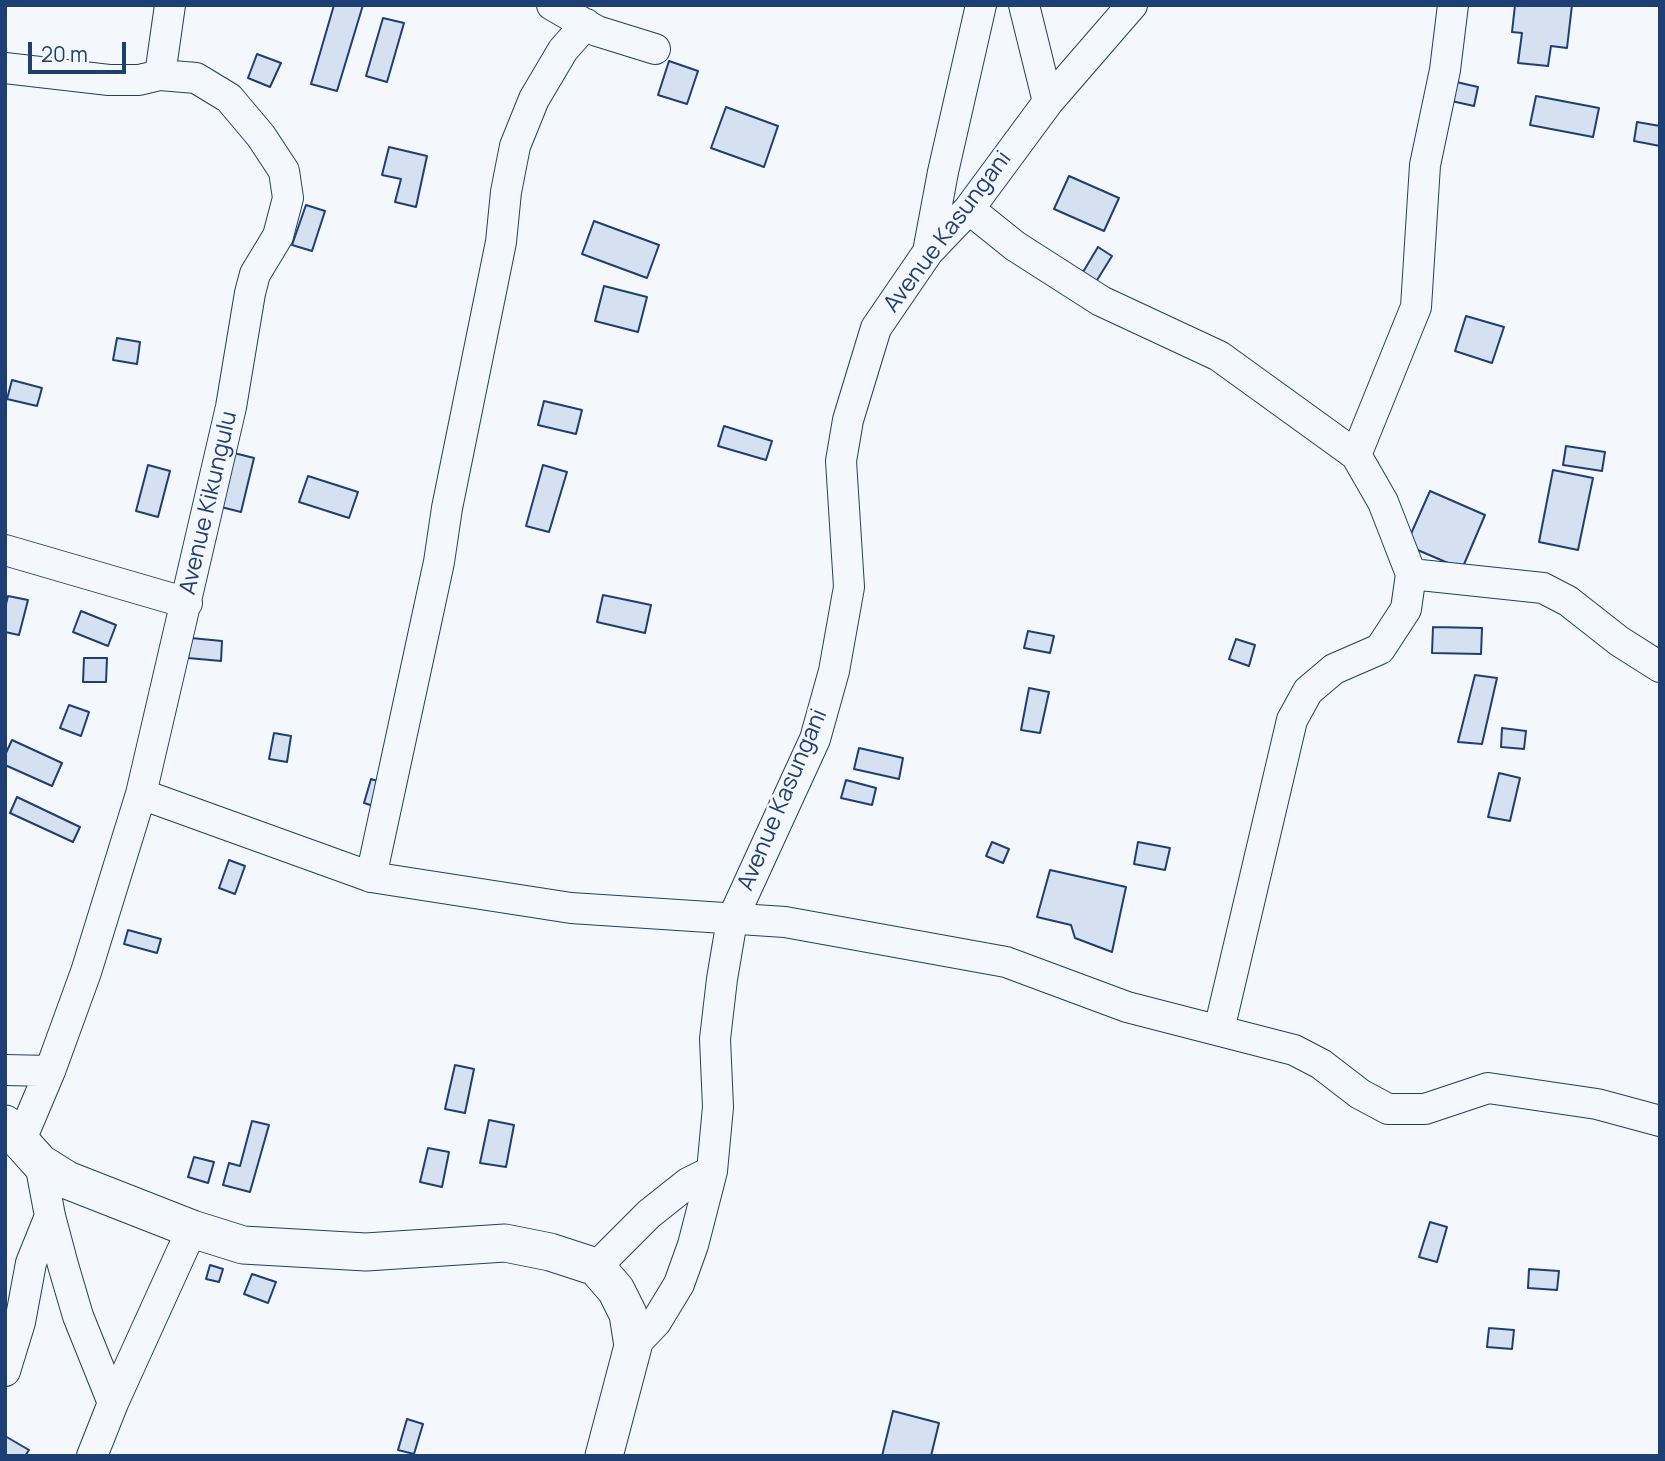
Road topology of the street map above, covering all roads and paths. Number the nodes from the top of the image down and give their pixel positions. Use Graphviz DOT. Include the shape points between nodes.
graph roads {
  1 [pos="170,5"];
  2 [pos="552,5"];
  3 [pos="981,5"];
  4 [pos="1024,5"];
  5 [pos="1132,5"];
  6 [pos="1453,5"];
  7 [pos="586,24"];
  8 [pos="655,49"];
  9 [pos="5,68"];
  10 [pos="160,75"];
  11 [pos="1048,102"];
  12 [pos="969,209"];
  13 [pos="928,252"];
  14 [pos="1356,455"];
  15 [pos="5,550"];
  16 [pos="1411,574"];
  17 [pos="187,603"];
  18 [pos="1660,667"];
  19 [pos="141,794"];
  20 [pos="371,877"];
  21 [pos="732,920"];
  22 [pos="1219,1030"];
  23 [pos="5,1070"];
  24 [pos="50,1071"];
  25 [pos="1660,1121"];
  26 [pos="22,1143"];
  27 [pos="712,1171"];
  28 [pos="50,1216"];
  29 [pos="192,1229"];
  30 [pos="596,1266"];
  31 [pos="633,1346"];
  32 [pos="5,1371"];
  33 [pos="113,1403"];
  34 [pos="103,1450"];
  35 [pos="604,1456"];
  1 -- 10 [label="street"];
  2 -- 7 [label="street"];
  3 -- 13 [label="street"];
  4 -- 11 [label="street"];
  5 -- 11 [label="street, Avenue Kasungani"];
  6 -- 14 [label="street" via="1425,165 1416,307"];
  7 -- 8 [label="street"];
  7 -- 20 [label="street" via="563,51 534,99 515,146 439,562"];
  9 -- 10 [label="street, Avenue Kikungulu" via="109,80"];
  10 -- 17 [label="street, Avenue Kikungulu" via="196,78 229,98 284,171 288,198 278,236 255,274 250,293 231,407"];
  11 -- 12 [label="street, Avenue Kasungani"];
  12 -- 13 [label="street, Avenue Kasungani"];
  12 -- 14 [label="street" via="1015,246 1101,301 1219,356"];
  13 -- 21 [label="street, Avenue Kasungani" via="876,328 848,420 841,461 849,587 834,671 815,739"];
  14 -- 16 [label="street" via="1383,502"];
  15 -- 17 [label="street"];
  16 -- 18 [label="street" via="1543,588"];
  16 -- 22 [label="street" via="1406,609 1380,649 1334,669 1308,691 1292,720"];
  17 -- 19 [label="street, Avenue Kikungulu"];
  19 -- 20 [label="street"];
  19 -- 24 [label="street, Avenue Kikungulu"];
  20 -- 21 [label="street" via="571,908"];
  21 -- 22 [label="street" via="785,922 1006,962 1127,1007"];
  21 -- 27 [label="street, Avenue Kasungani" via="715,1039 718,1107"];
  22 -- 25 [label="street" via="1294,1050 1388,1110 1425,1109 1488,1088 1597,1104"];
  23 -- 24 [label="street"];
  24 -- 26 [label="street, Avenue Kikungulu"];
  26 -- 28 [label="street"];
  26 -- 29 [label="street" via="67,1180"];
  27 -- 30 [label="street" via="688,1183 649,1214"];
  27 -- 31 [label="street, Avenue Kasungani" via="679,1283 656,1322"];
  28 -- 32 [label="street" via="31,1263"];
  28 -- 33 [label="street" via="78,1316"];
  29 -- 30 [label="street" via="243,1245 366,1252 505,1243"];
  29 -- 33 [label="street"];
  30 -- 31 [label="street" via="628,1314"];
  31 -- 35 [label="street"];
  33 -- 34 [label="street"];
}
